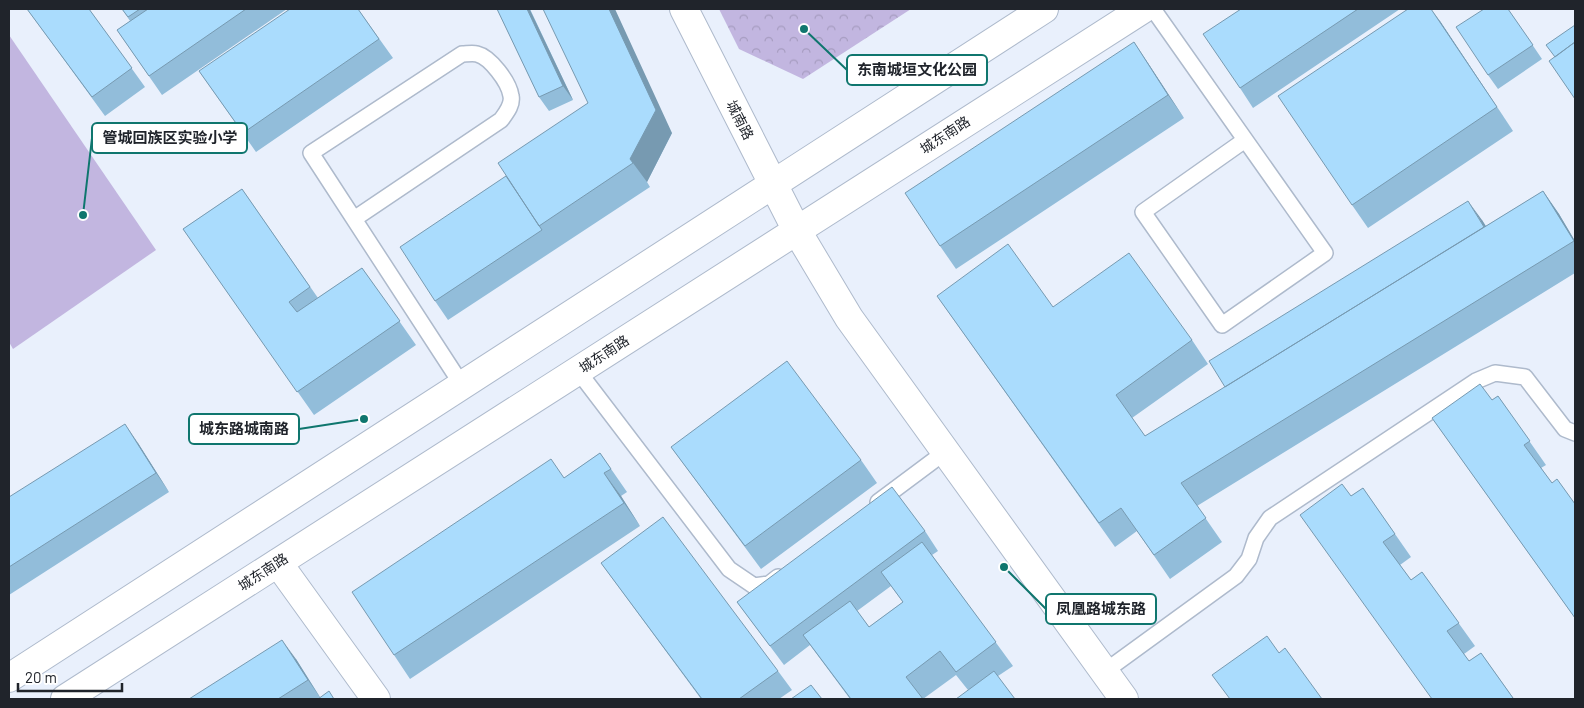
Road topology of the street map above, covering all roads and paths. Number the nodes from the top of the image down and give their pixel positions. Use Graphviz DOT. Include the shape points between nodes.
graph roads {
  1 [pos="684,9"];
  2 [pos="1044,9"];
  3 [pos="1143,9"];
  4 [pos="1153,9"];
  5 [pos="1245,140"];
  6 [pos="772,185"];
  7 [pos="354,219"];
  8 [pos="796,231"];
  9 [pos="578,371"];
  10 [pos="462,385"];
  11 [pos="1575,433"];
  12 [pos="945,452"];
  13 [pos="868,509"];
  14 [pos="278,563"];
  15 [pos="792,567"];
  16 [pos="1104,672"];
  17 [pos="9,678"];
  18 [pos="66,699"];
  19 [pos="376,699"];
  20 [pos="1124,699"];
  1 -- 6 [label="main road, 城南路"];
  2 -- 6 [label="main road"];
  3 -- 8 [label="main road, 城东南路"];
  4 -- 5 [label="lane"];
  5 -- 5 [label="lane" via="1325,254 1222,325 1143,212"];
  6 -- 8 [label="main road, 城南路"];
  6 -- 10 [label="main road"];
  7 -- 7 [label="lane" via="311,153 462,54 478,54 494,65 511,96 510,109 501,120"];
  7 -- 10 [label="lane"];
  8 -- 9 [label="main road, 城东南路"];
  8 -- 12 [label="main road, 城南路" via="849,318"];
  9 -- 14 [label="main road, 城东南路"];
  9 -- 15 [label="lane" via="729,569 754,586 769,584"];
  10 -- 17 [label="main road"];
  11 -- 16 [label="lane" via="1565,428 1526,377 1495,373 1476,381 1270,518 1256,538 1249,559 1236,576"];
  12 -- 13 [label="lane"];
  12 -- 16 [label="main road, 城南路"];
  14 -- 18 [label="main road, 城东南路"];
  14 -- 19 [label="main road"];
  16 -- 20 [label="main road, 城南路"];
}
